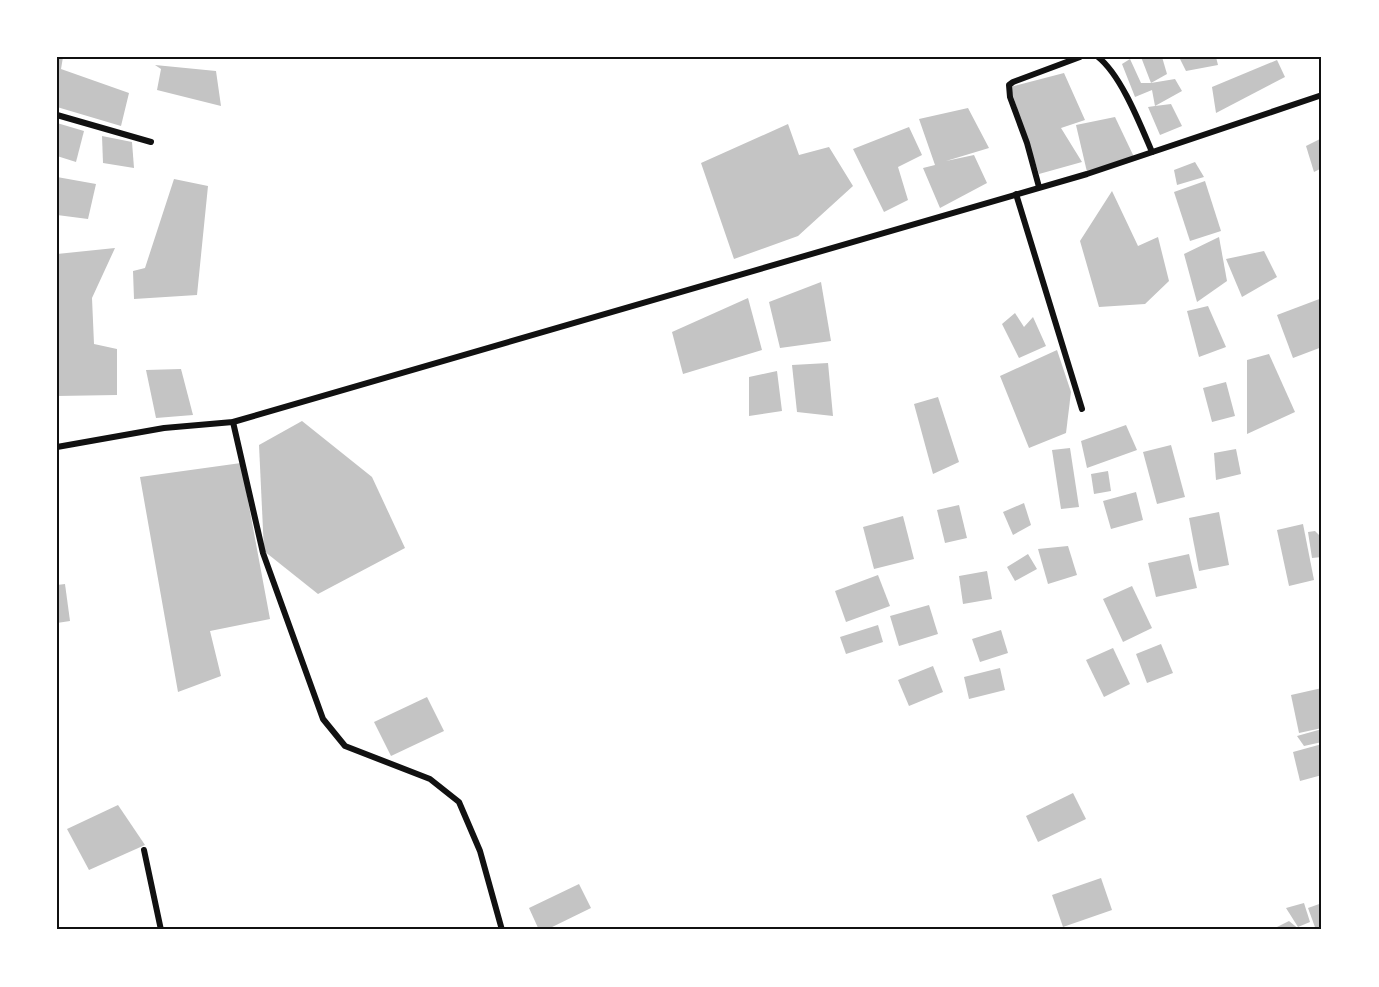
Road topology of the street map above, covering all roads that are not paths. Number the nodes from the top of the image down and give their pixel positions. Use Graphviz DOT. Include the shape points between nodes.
graph roads {
  1 [pos="1080,57"];
  2 [pos="1098,57"];
  3 [pos="1322,95"];
  4 [pos="57,115"];
  5 [pos="151,142"];
  6 [pos="1152,152"];
  7 [pos="1039,187"];
  8 [pos="1016,194"];
  9 [pos="1083,409"];
  10 [pos="233,422"];
  11 [pos="57,447"];
  12 [pos="144,850"];
  13 [pos="161,930"];
  14 [pos="502,930"];
  1 -- 7 [label="street" via="1009,85"];
  2 -- 6 [label="street" via="1123,90"];
  3 -- 6 [label="street"];
  4 -- 5 [label="street"];
  6 -- 7 [label="street"];
  7 -- 8 [label="street"];
  8 -- 9 [label="street"];
  8 -- 10 [label="street"];
  10 -- 11 [label="street" via="164,428"];
  10 -- 14 [label="street" via="263,553 323,719 345,746 430,779 459,802 480,850"];
  12 -- 13 [label="street"];
}
